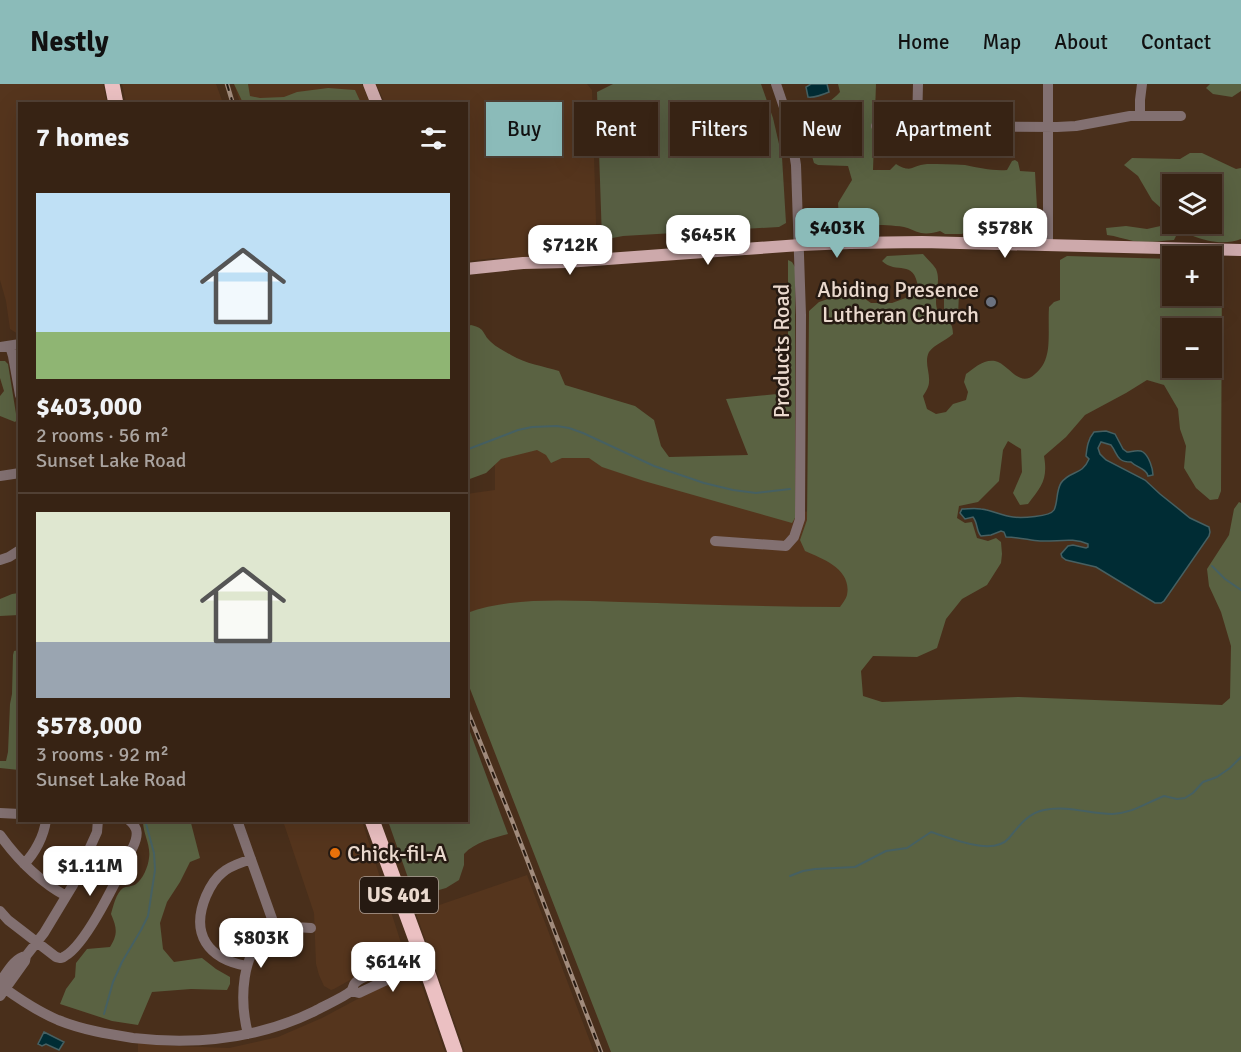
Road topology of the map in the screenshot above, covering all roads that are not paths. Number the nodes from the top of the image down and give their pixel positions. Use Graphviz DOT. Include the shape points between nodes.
graph roads {
  1 [pos="112,84"];
  2 [pos="369,84"];
  3 [pos="776,84"];
  4 [pos="918,84"];
  5 [pos="1048,84"];
  6 [pos="1142,84"];
  7 [pos="116,102"];
  8 [pos="376,102"];
  9 [pos="918,102"];
  10 [pos="1140,116"];
  11 [pos="1181,116"];
  12 [pos="1013,127"];
  13 [pos="1048,127"];
  14 [pos="800,245"];
  15 [pos="1048,245"];
  16 [pos="1241,250"];
  17 [pos="468,268"];
  18 [pos="10,346"];
  19 [pos="18,382"];
  20 [pos="18,473"];
  21 [pos="0,476"];
  22 [pos="715,541"];
  23 [pos="18,551"];
  24 [pos="0,560"];
  25 [pos="0,813"];
  26 [pos="18,814"];
  27 [pos="46,822"];
  28 [pos="98,822"];
  29 [pos="131,822"];
  30 [pos="238,822"];
  31 [pos="373,822"];
  32 [pos="0,835"];
  33 [pos="251,859"];
  34 [pos="24,864"];
  35 [pos="66,896"];
  36 [pos="0,911"];
  37 [pos="311,928"];
  38 [pos="276,930"];
  39 [pos="36,942"];
  40 [pos="423,959"];
  41 [pos="247,966"];
  42 [pos="1,988"];
  43 [pos="248,1034"];
  44 [pos="455,1052"];
  1 -- 7 [label="highway"];
  2 -- 8 [label="main road"];
  3 -- 14 [label="street, Products Road" via="794,146"];
  4 -- 9 [label="street"];
  5 -- 13 [label="street"];
  6 -- 10 [label="street"];
  10 -- 11 [label="street"];
  10 -- 13 [label="street"];
  12 -- 13 [label="street"];
  13 -- 15 [label="street"];
  14 -- 15 [label="main road"];
  14 -- 17 [label="main road"];
  14 -- 22 [label="street, Products Road" via="800,519 786,546"];
  15 -- 16 [label="main road"];
  18 -- 19 [label="street"];
  20 -- 21 [label="street"];
  23 -- 24 [label="street"];
  25 -- 26 [label="street"];
  27 -- 34 [label="street" via="33,854"];
  28 -- 35 [label="street" via="97,832"];
  29 -- 39 [label="street" via="136,827 136,840 83,938 62,958"];
  30 -- 33 [label="street"];
  31 -- 40 [label="highway, US 401"];
  32 -- 34 [label="street"];
  33 -- 38 [label="street"];
  33 -- 41 [label="street" via="223,871 216,879 202,905 200,921 203,937 215,954"];
  34 -- 35 [label="street"];
  35 -- 39 [label="street"];
  36 -- 39 [label="street"];
  37 -- 38 [label="street"];
  38 -- 41 [label="street" via="259,942"];
  39 -- 42 [label="street"];
  40 -- 43 [label="street" via="412,971 359,993 351,991 274,1028"];
  40 -- 44 [label="highway, US 401"];
  41 -- 43 [label="street" via="244,1010"];
  42 -- 43 [label="street" via="50,1016 104,1033 174,1041"];
}
